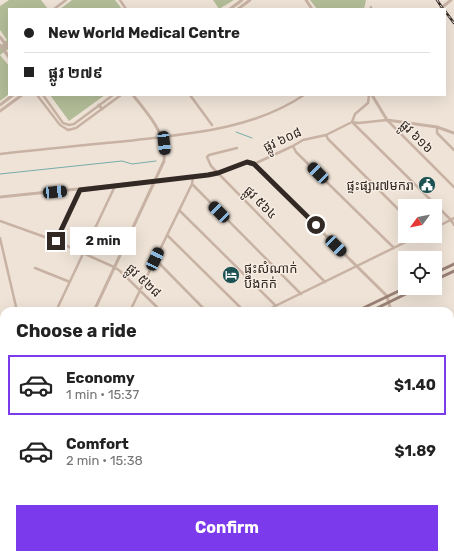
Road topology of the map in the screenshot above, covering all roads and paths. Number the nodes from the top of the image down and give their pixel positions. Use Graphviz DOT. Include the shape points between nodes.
graph roads {
  1 [pos="66,0"];
  2 [pos="250,0"];
  3 [pos="451,0"];
  4 [pos="241,1"];
  5 [pos="243,5"];
  6 [pos="55,8"];
  7 [pos="231,8"];
  8 [pos="239,8"];
  9 [pos="441,8"];
  10 [pos="0,37"];
  11 [pos="7,44"];
  12 [pos="1,46"];
  13 [pos="8,56"];
  14 [pos="12,96"];
  15 [pos="21,96"];
  16 [pos="38,96"];
  17 [pos="44,96"];
  18 [pos="112,96"];
  19 [pos="120,96"];
  20 [pos="134,96"];
  21 [pos="191,96"];
  22 [pos="302,96"];
  23 [pos="370,96"];
  24 [pos="371,96"];
  25 [pos="0,104"];
  26 [pos="99,105"];
  27 [pos="102,109"];
  28 [pos="0,111"];
  29 [pos="387,120"];
  30 [pos="352,122"];
  31 [pos="212,125"];
  32 [pos="437,127"];
  33 [pos="454,133"];
  34 [pos="326,134"];
  35 [pos="162,137"];
  36 [pos="293,146"];
  37 [pos="237,148"];
  38 [pos="454,150"];
  39 [pos="0,154"];
  40 [pos="254,164"];
  41 [pos="218,173"];
  42 [pos="193,177"];
  43 [pos="156,181"];
  44 [pos="192,184"];
  45 [pos="115,186"];
  46 [pos="454,187"];
  47 [pos="80,190"];
  48 [pos="0,197"];
  49 [pos="398,209"];
  50 [pos="179,210"];
  51 [pos="453,219"];
  52 [pos="0,221"];
  53 [pos="442,224"];
  54 [pos="454,226"];
  55 [pos="167,234"];
  56 [pos="0,238"];
  57 [pos="56,241"];
  58 [pos="404,243"];
  59 [pos="394,248"];
  60 [pos="84,253"];
  61 [pos="155,259"];
  62 [pos="454,264"];
  63 [pos="357,266"];
  64 [pos="114,267"];
  65 [pos="35,268"];
  66 [pos="442,270"];
  67 [pos="454,271"];
  68 [pos="442,277"];
  69 [pos="70,282"];
  70 [pos="326,282"];
  71 [pos="140,290"];
  72 [pos="398,291"];
  73 [pos="301,294"];
  74 [pos="404,295"];
  75 [pos="387,296"];
  76 [pos="390,302"];
  77 [pos="276,306"];
  78 [pos="16,307"];
  79 [pos="58,307"];
  80 [pos="96,307"];
  81 [pos="132,307"];
  82 [pos="157,307"];
  83 [pos="202,307"];
  84 [pos="240,307"];
  85 [pos="364,307"];
  86 [pos="379,307"];
  87 [pos="391,307"];
  1 -- 6 [label="street"];
  2 -- 5 [label="street"];
  3 -- 9 [label="street"];
  4 -- 5 [label="street"];
  4 -- 7 [label="street"];
  5 -- 8 [label="street"];
  10 -- 11 [label="street"];
  11 -- 12 [label="street"];
  12 -- 13 [label="street"];
  14 -- 25 [label="street"];
  15 -- 28 [label="street"];
  16 -- 27 [label="street" via="64,129 76,128"];
  17 -- 26 [label="street" via="66,124 74,124"];
  18 -- 26 [label="street"];
  19 -- 27 [label="street"];
  20 -- 35 [label="street"];
  21 -- 31 [label="street"];
  22 -- 35 [label="street" via="277,109 231,126"];
  23 -- 30 [label="street" via="368,103 355,114"];
  24 -- 29 [label="street, ផ្លូវ ៦១៦"];
  26 -- 27 [label="street"];
  29 -- 30 [label="street, ផ្លូវ ៦០៨"];
  29 -- 32 [label="street, ផ្លូវ ៦០៨"];
  29 -- 46 [label="street, ផ្លូវ ៦១៦"];
  30 -- 34 [label="street, ផ្លូវ ៦០៨"];
  30 -- 51 [label="street"];
  32 -- 33 [label="street, ផ្លូវ ៦០៨"];
  32 -- 38 [label="street" via="437,133"];
  34 -- 36 [label="street, ផ្លូវ ៦០៨" via="307,138"];
  34 -- 49 [label="street" via="328,139"];
  35 -- 39 [label="street"];
  35 -- 43 [label="street" via="164,162"];
  36 -- 40 [label="street, ផ្លូវ ៦០៨"];
  36 -- 59 [label="street" via="296,152"];
  37 -- 41 [label="street, ផ្លូវ ៥៦៤" via="207,157"];
  40 -- 41 [label="street, ផ្លូវ ៦០៨" via="247,162"];
  40 -- 63 [label="street"];
  41 -- 42 [label="street, ផ្លូវ ៦០៨"];
  41 -- 70 [label="street, ផ្លូវ ៥៦៤"];
  42 -- 43 [label="street, ផ្លូវ ៦០៨"];
  42 -- 44 [label="street"];
  43 -- 45 [label="street, ផ្លូវ ៦០៨"];
  43 -- 64 [label="street"];
  44 -- 50 [label="street"];
  44 -- 73 [label="street"];
  45 -- 47 [label="street, ផ្លូវ ៦០៨"];
  45 -- 60 [label="street"];
  47 -- 48 [label="street, ផ្លូវ ៦០៨"];
  47 -- 57 [label="street"];
  50 -- 55 [label="street"];
  50 -- 77 [label="street"];
  51 -- 53 [label="street"];
  51 -- 54 [label="street"];
  52 -- 57 [label="street, ផ្លូវ ៥២៨"];
  55 -- 61 [label="street"];
  55 -- 84 [label="street"];
  56 -- 78 [label="street"];
  57 -- 60 [label="street, ផ្លូវ ៥២៨"];
  58 -- 59 [label="street"];
  59 -- 63 [label="street"];
  60 -- 64 [label="street, ផ្លូវ ៥២៨"];
  60 -- 69 [label="street"];
  61 -- 71 [label="street"];
  61 -- 83 [label="street"];
  62 -- 66 [label="main road"];
  63 -- 70 [label="street"];
  63 -- 75 [label="street"];
  64 -- 71 [label="street, ផ្លូវ ៥២៨"];
  64 -- 80 [label="street"];
  65 -- 69 [label="street"];
  67 -- 68 [label="main road"];
  69 -- 79 [label="street"];
  70 -- 73 [label="street"];
  71 -- 81 [label="street"];
  71 -- 82 [label="street, ផ្លូវ ៥២៨"];
  72 -- 75 [label="main road"];
  73 -- 77 [label="street"];
  74 -- 76 [label="main road"];
  75 -- 76 [label="street"];
  75 -- 85 [label="main road"];
  76 -- 86 [label="main road"];
  76 -- 87 [label="street"];
}
